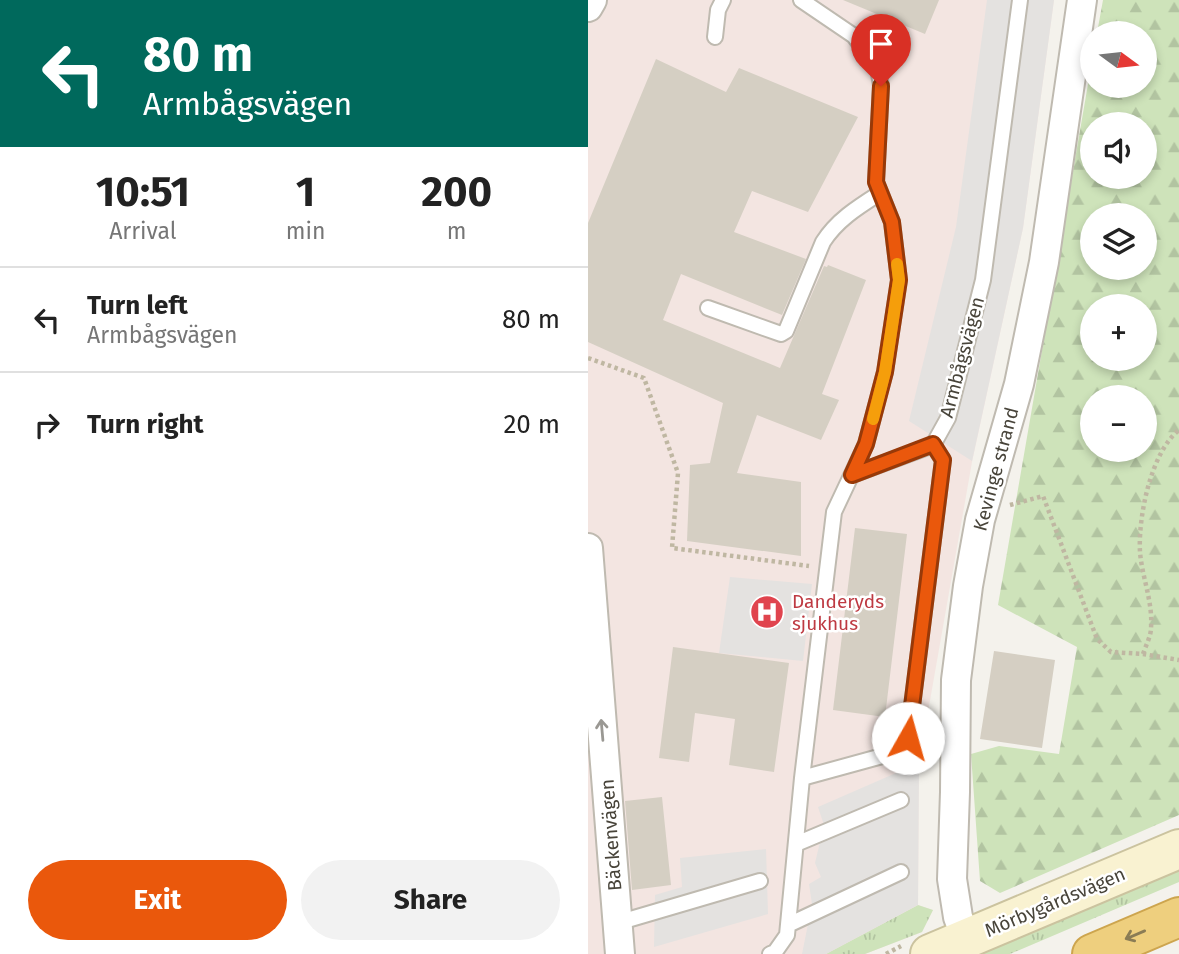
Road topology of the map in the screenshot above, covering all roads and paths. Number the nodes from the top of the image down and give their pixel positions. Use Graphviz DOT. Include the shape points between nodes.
graph roads {
  1 [pos="592,0"];
  2 [pos="723,0"];
  3 [pos="802,0"];
  4 [pos="1020,0"];
  5 [pos="1082,0"];
  6 [pos="588,7"];
  7 [pos="715,37"];
  8 [pos="880,193"];
  9 [pos="708,308"];
  10 [pos="588,358"];
  11 [pos="1179,430"];
  12 [pos="933,444"];
  13 [pos="852,475"];
  14 [pos="981,520"];
  15 [pos="588,548"];
  16 [pos="827,569"];
  17 [pos="1143,653"];
  18 [pos="1179,660"];
  19 [pos="802,778"];
  20 [pos="901,800"];
  21 [pos="796,844"];
  22 [pos="1179,849"];
  23 [pos="901,872"];
  24 [pos="760,881"];
  25 [pos="1179,917"];
  26 [pos="617,923"];
  27 [pos="788,925"];
  28 [pos="966,939"];
  29 [pos="620,954"];
  30 [pos="770,954"];
  31 [pos="930,954"];
  32 [pos="1092,954"];
  1 -- 6 [label="street"];
  2 -- 7 [label="lane"];
  3 -- 8 [label="lane" via="854,36 878,68 876,182"];
  4 -- 12 [label="lane, Armbågsvägen" via="983,280 948,418"];
  5 -- 14 [label="street, Kevinge strand" via="1044,262 1019,384"];
  8 -- 9 [label="lane" via="831,229 786,331 781,334"];
  8 -- 13 [label="lane" via="892,222 899,280 885,372 866,444"];
  10 -- 16 [label="path" via="644,378 678,473 672,548"];
  11 -- 17 [label="path" via="1158,457 1145,495 1140,551 1151,629"];
  12 -- 13 [label="lane"];
  12 -- 19 [label="lane" via="943,460 908,738 886,755"];
  13 -- 16 [label="lane" via="834,512"];
  14 -- 17 [label="path" via="1009,505 1043,496 1097,639 1111,653"];
  14 -- 28 [label="street, Kevinge strand" via="956,680 951,878"];
  26 -- 15 [label="street, Bäckenvägen, one-way"];
  16 -- 19 [label="lane"];
  17 -- 18 [label="path"];
  19 -- 21 [label="lane"];
  20 -- 21 [label="lane"];
  21 -- 27 [label="lane"];
  22 -- 28 [label="street, Mörbygårdsvägen"];
  23 -- 27 [label="lane"];
  24 -- 26 [label="lane"];
  25 -- 32 [label="highway, one-way"];
  26 -- 29 [label="street, Bäckenvägen"];
  27 -- 30 [label="lane" via="787,935"];
  28 -- 31 [label="street, Mörbygårdsvägen"];
}
